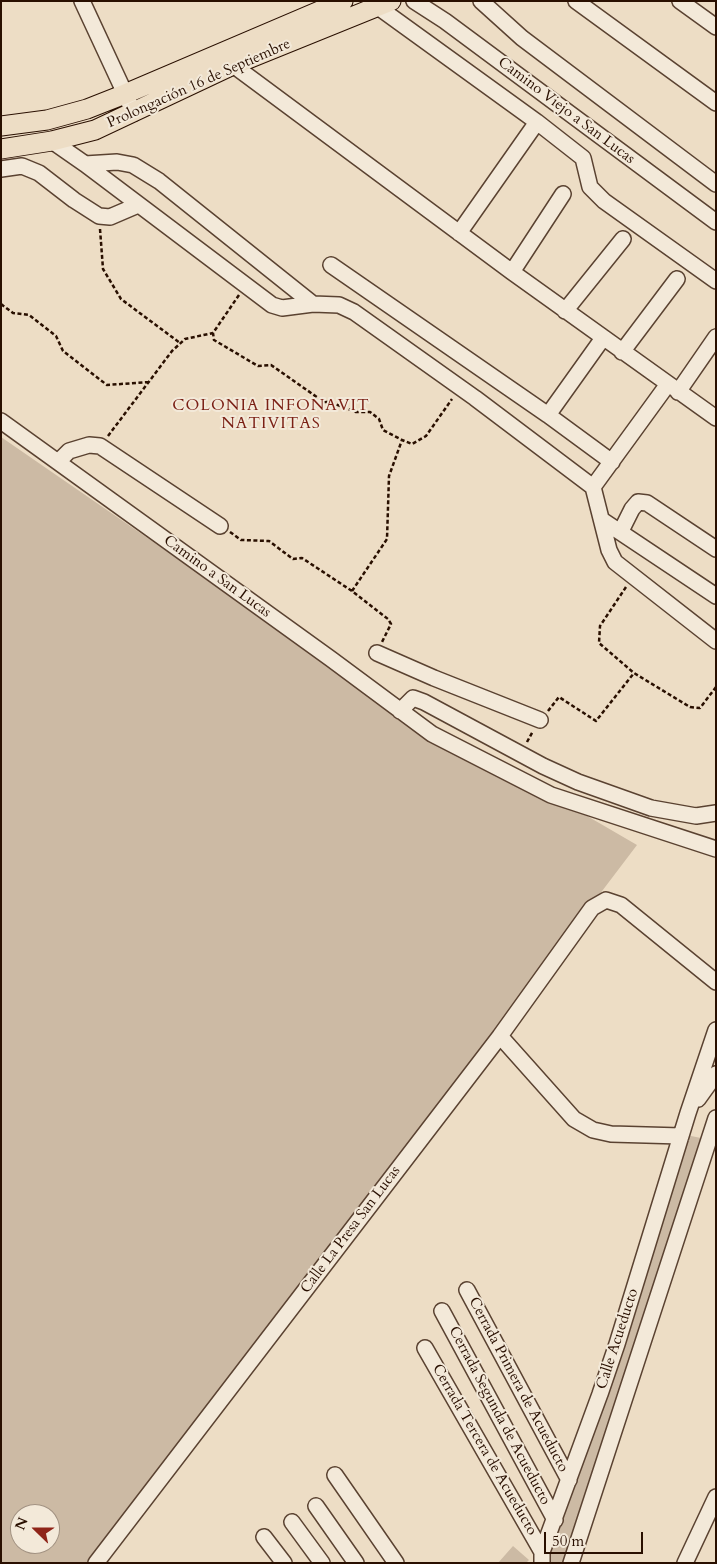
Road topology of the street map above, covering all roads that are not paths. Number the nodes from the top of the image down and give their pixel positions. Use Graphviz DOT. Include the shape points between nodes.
graph roads {
  1 [pos="82,1"];
  2 [pos="343,1"];
  3 [pos="414,1"];
  4 [pos="482,1"];
  5 [pos="576,1"];
  6 [pos="680,1"];
  7 [pos="385,4"];
  8 [pos="716,27"];
  9 [pos="233,65"];
  10 [pos="125,94"];
  11 [pos="716,103"];
  12 [pos="134,113"];
  13 [pos="537,122"];
  14 [pos="1,126"];
  15 [pos="52,141"];
  16 [pos="1,149"];
  17 [pos="86,164"];
  18 [pos="1,169"];
  19 [pos="716,184"];
  20 [pos="564,194"];
  21 [pos="138,205"];
  22 [pos="716,222"];
  23 [pos="459,233"];
  24 [pos="622,239"];
  25 [pos="331,265"];
  26 [pos="512,272"];
  27 [pos="678,278"];
  28 [pos="716,281"];
  29 [pos="313,304"];
  30 [pos="565,311"];
  31 [pos="716,337"];
  32 [pos="603,338"];
  33 [pos="622,352"];
  34 [pos="673,388"];
  35 [pos="548,415"];
  36 [pos="716,418"];
  37 [pos="1,421"];
  38 [pos="58,462"];
  39 [pos="612,462"];
  40 [pos="593,487"];
  41 [pos="602,520"];
  42 [pos="220,526"];
  43 [pos="621,531"];
  44 [pos="716,550"];
  45 [pos="716,596"];
  46 [pos="716,641"];
  47 [pos="378,653"];
  48 [pos="434,678"];
  49 [pos="413,698"];
  50 [pos="400,711"];
  51 [pos="540,720"];
  52 [pos="716,813"];
  53 [pos="716,850"];
  54 [pos="716,982"];
  55 [pos="716,1030"];
  56 [pos="500,1036"];
  57 [pos="716,1074"];
  58 [pos="714,1124"];
  59 [pos="684,1125"];
  60 [pos="467,1290"];
  61 [pos="442,1311"];
  62 [pos="425,1348"];
  63 [pos="335,1475"];
  64 [pos="569,1480"];
  65 [pos="716,1497"];
  66 [pos="316,1506"];
  67 [pos="555,1520"];
  68 [pos="292,1522"];
  69 [pos="264,1537"];
  70 [pos="542,1558"];
  71 [pos="96,1563"];
  72 [pos="284,1563"];
  73 [pos="322,1563"];
  74 [pos="356,1563"];
  75 [pos="396,1563"];
  76 [pos="571,1563"];
  77 [pos="685,1563"];
  1 -- 10 [label="street"];
  2 -- 10 [label="main road, Prolongación 16 de Septiembre"];
  3 -- 22 [label="street, Camino Viejo a San Lucas"];
  4 -- 19 [label="street" via="522,38"];
  5 -- 11 [label="street"];
  6 -- 8 [label="street"];
  7 -- 9 [label="main road, Prolongación 16 de Septiembre"];
  7 -- 13 [label="street"];
  9 -- 12 [label="main road, Prolongación 16 de Septiembre"];
  9 -- 23 [label="street"];
  10 -- 12 [label="street"];
  10 -- 14 [label="main road, Prolongación 16 de Septiembre" via="48,120"];
  12 -- 15 [label="main road, Prolongación 16 de Septiembre" via="95,130"];
  13 -- 23 [label="street"];
  13 -- 28 [label="street" via="583,158 590,187 604,201"];
  15 -- 16 [label="main road, Prolongación 16 de Septiembre"];
  15 -- 17 [label="street"];
  17 -- 21 [label="street"];
  17 -- 29 [label="street" via="117,162 133,165 159,181"];
  18 -- 21 [label="street" via="22,166 39,173 99,216 110,217"];
  20 -- 26 [label="street"];
  21 -- 29 [label="street" via="272,305 282,308"];
  23 -- 26 [label="street"];
  24 -- 30 [label="street"];
  25 -- 35 [label="street"];
  26 -- 30 [label="street"];
  27 -- 33 [label="street"];
  29 -- 40 [label="street" via="339,305 354,312"];
  30 -- 32 [label="street"];
  31 -- 34 [label="street"];
  32 -- 33 [label="street"];
  32 -- 35 [label="street"];
  33 -- 34 [label="street"];
  34 -- 36 [label="street"];
  34 -- 39 [label="street"];
  35 -- 39 [label="street"];
  37 -- 38 [label="street, Camino a San Lucas"];
  38 -- 42 [label="street" via="69,451 89,445 100,446"];
  38 -- 50 [label="street, Camino a San Lucas"];
  39 -- 40 [label="street"];
  40 -- 41 [label="street"];
  41 -- 43 [label="street"];
  41 -- 46 [label="street" via="615,562"];
  43 -- 44 [label="street" via="638,502 648,503"];
  43 -- 45 [label="street"];
  47 -- 48 [label="street"];
  48 -- 49 [label="street"];
  48 -- 51 [label="street"];
  49 -- 50 [label="street"];
  49 -- 52 [label="street" via="578,782 652,808 696,816"];
  50 -- 53 [label="street, Camino a San Lucas" via="432,734 550,795"];
  54 -- 56 [label="street, Calle La Presa San Lucas" via="621,905 606,900 592,908"];
  55 -- 59 [label="street, Calle Acueducto"];
  56 -- 59 [label="street" via="574,1119 593,1130 610,1134"];
  56 -- 71 [label="street, Calle La Presa San Lucas"];
  57 -- 59 [label="street, Calle Acueducto"];
  58 -- 59 [label="street"];
  58 -- 76 [label="street, Calle Acueducto"];
  59 -- 64 [label="street, Calle Acueducto" via="614,1352"];
  60 -- 64 [label="street, Cerrada Primera de Acueducto"];
  61 -- 67 [label="street, Cerrada Segunda de Acueducto"];
  62 -- 70 [label="street, Cerrada Tercera de Acueducto"];
  63 -- 75 [label="street"];
  64 -- 67 [label="street, Calle Acueducto"];
  65 -- 77 [label="street"];
  66 -- 74 [label="street"];
  67 -- 70 [label="street, Calle Acueducto"];
  68 -- 73 [label="street"];
  69 -- 72 [label="street"];
}
